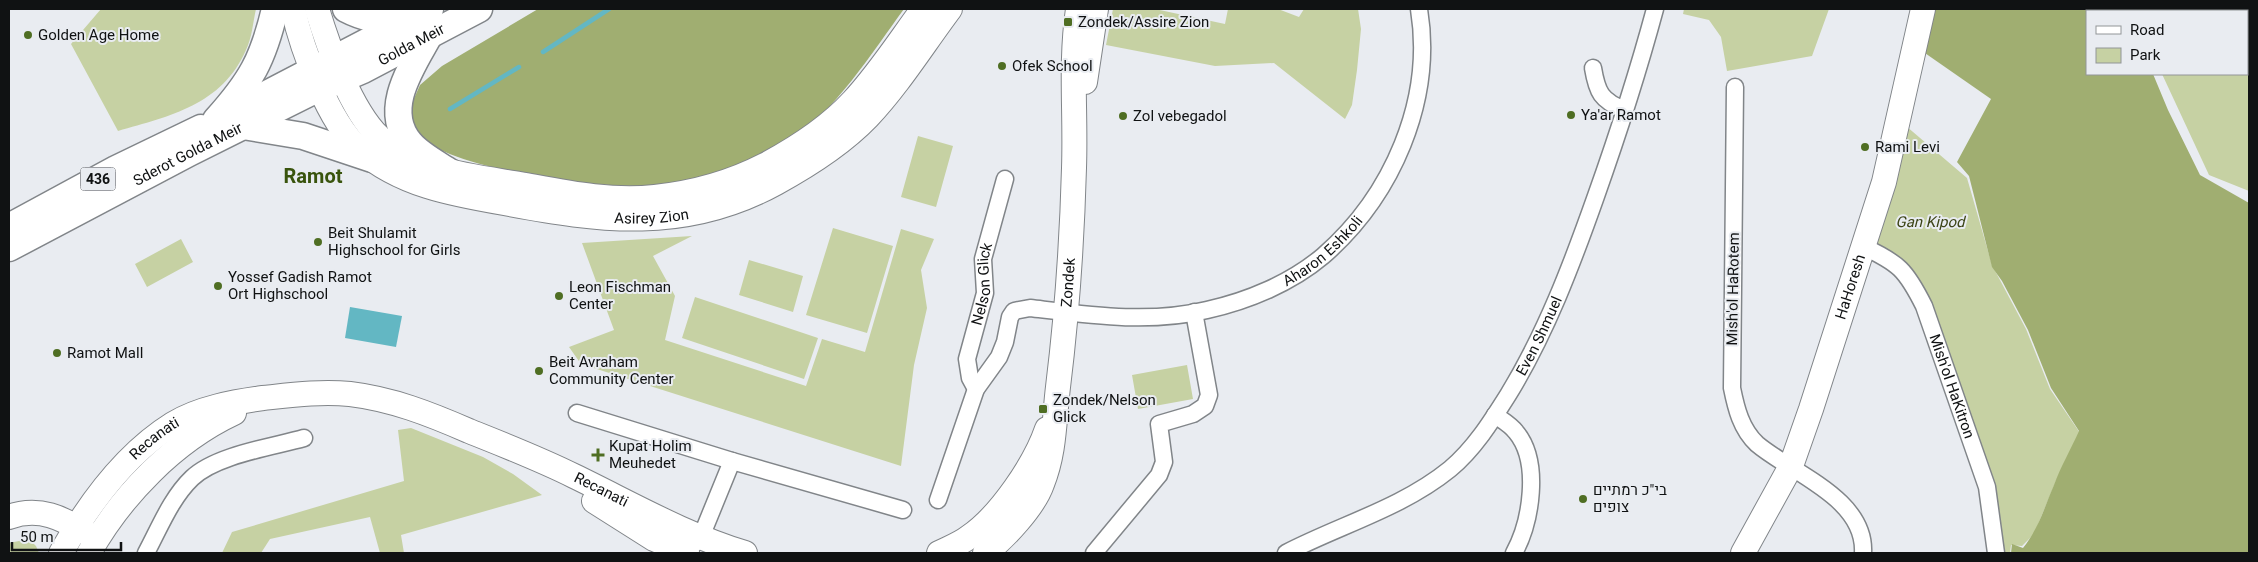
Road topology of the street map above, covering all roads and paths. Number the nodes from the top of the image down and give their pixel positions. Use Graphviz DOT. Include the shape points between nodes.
graph roads {
  1 [pos="274,9"];
  2 [pos="293,9"];
  3 [pos="317,9"];
  4 [pos="346,9"];
  5 [pos="479,9"];
  6 [pos="923,9"];
  7 [pos="950,9"];
  8 [pos="1078,9"];
  9 [pos="1096,9"];
  10 [pos="1419,9"];
  11 [pos="1655,9"];
  12 [pos="1923,9"];
  13 [pos="430,21"];
  14 [pos="405,22"];
  15 [pos="1593,68"];
  16 [pos="328,74"];
  17 [pos="1736,87"];
  18 [pos="1625,110"];
  19 [pos="216,120"];
  20 [pos="242,126"];
  21 [pos="372,159"];
  22 [pos="1074,166"];
  23 [pos="450,172"];
  24 [pos="1005,179"];
  25 [pos="9,227"];
  26 [pos="1862,246"];
  27 [pos="9,248"];
  28 [pos="1067,312"];
  29 [pos="1194,312"];
  30 [pos="976,389"];
  31 [pos="293,394"];
  32 [pos="577,413"];
  33 [pos="1495,415"];
  34 [pos="304,438"];
  35 [pos="732,462"];
  36 [pos="1791,466"];
  37 [pos="938,500"];
  38 [pos="903,510"];
  39 [pos="9,518"];
  40 [pos="76,526"];
  41 [pos="93,546"];
  42 [pos="982,549"];
  43 [pos="692,550"];
  44 [pos="61,553"];
  45 [pos="146,553"];
  46 [pos="745,553"];
  47 [pos="939,553"];
  48 [pos="1094,553"];
  49 [pos="1286,553"];
  50 [pos="1514,553"];
  51 [pos="1743,553"];
  52 [pos="1862,553"];
  53 [pos="1996,553"];
  1 -- 19 [label="main road" via="259,63"];
  2 -- 16 [label="street"];
  3 -- 16 [label="street"];
  4 -- 14 [label="main road" via="374,20"];
  5 -- 13 [label="main road, Golda Meir / 436"];
  6 -- 23 [label="street, Asirey Zion" via="864,89 838,115 764,166 721,183 653,197 601,197"];
  7 -- 21 [label="street, Asirey Zion" via="880,103 832,148 773,185 703,210 632,220 572,216 445,192 397,174"];
  8 -- 22 [label="street, Zondek" via="1072,70"];
  9 -- 22 [label="street, Zondek"];
  10 -- 29 [label="street, Aharon Eshkoli" via="1422,33 1419,82 1405,141 1392,169 1357,221 1322,257 1277,286 1230,304"];
  11 -- 18 [label="street, Even Shmuel"];
  12 -- 26 [label="street, HaHoresh" via="1891,156"];
  13 -- 14 [label="main road, Golda Meir / 436"];
  13 -- 16 [label="main road, Golda Meir / 436"];
  13 -- 23 [label="main road" via="403,89 398,121 410,144"];
  14 -- 16 [label="main road, Golda Meir / 436"];
  15 -- 18 [label="street" via="1596,86 1603,98"];
  16 -- 19 [label="main road, Sderot Golda Meir / 436"];
  16 -- 20 [label="main road, Sderot Golda Meir / 436"];
  16 -- 21 [label="street, Asirey Zion" via="336,119 349,139"];
  16 -- 23 [label="street, Asirey Zion" via="379,136 407,155"];
  17 -- 36 [label="street, Mish'ol HaRotem" via="1732,388 1739,418 1751,437"];
  18 -- 33 [label="street, Even Shmuel" via="1583,234 1558,296 1527,361"];
  19 -- 25 [label="main road, Sderot Golda Meir / 436"];
  20 -- 21 [label="main road" via="303,136"];
  20 -- 27 [label="main road, Sderot Golda Meir / 436"];
  22 -- 28 [label="street, Zondek"];
  24 -- 30 [label="street, Nelson Glick" via="983,259 985,293 967,359 970,378"];
  26 -- 36 [label="street, HaHoresh"];
  26 -- 53 [label="street, Mish'ol HaKitron" via="1897,264 1911,280 1924,306 1987,487"];
  28 -- 29 [label="street, Aharon Eshkoli" via="1134,318"];
  28 -- 30 [label="street" via="1030,308 1014,311 1000,357"];
  28 -- 42 [label="street, Zondek" via="1056,399 1046,432 1020,481 987,521"];
  29 -- 48 [label="street" via="1209,395 1205,406 1193,414 1158,424 1164,462 1159,475"];
  30 -- 37 [label="street"];
  31 -- 40 [label="street, Recanati" via="237,401 175,423 128,462"];
  31 -- 41 [label="street, Recanati" via="242,410 191,439 117,510"];
  31 -- 43 [label="street, Recanati" via="348,394 403,404 501,444 654,539"];
  32 -- 35 [label="street"];
  33 -- 49 [label="street, Even Shmuel" via="1472,447 1431,483 1406,498"];
  33 -- 50 [label="street" via="1516,431 1523,442 1531,472 1527,518"];
  34 -- 45 [label="street" via="233,458 202,471 184,488"];
  35 -- 38 [label="street"];
  35 -- 43 [label="street"];
  36 -- 51 [label="street, HaHoresh"];
  36 -- 52 [label="street, Mish'ol HaRotem" via="1828,492 1850,514 1858,530"];
  39 -- 40 [label="street" via="24,513 46,513"];
  40 -- 41 [label="street"];
  40 -- 44 [label="street, Recanati"];
  42 -- 47 [label="street, Zondek"];
  43 -- 46 [label="street"];
}
